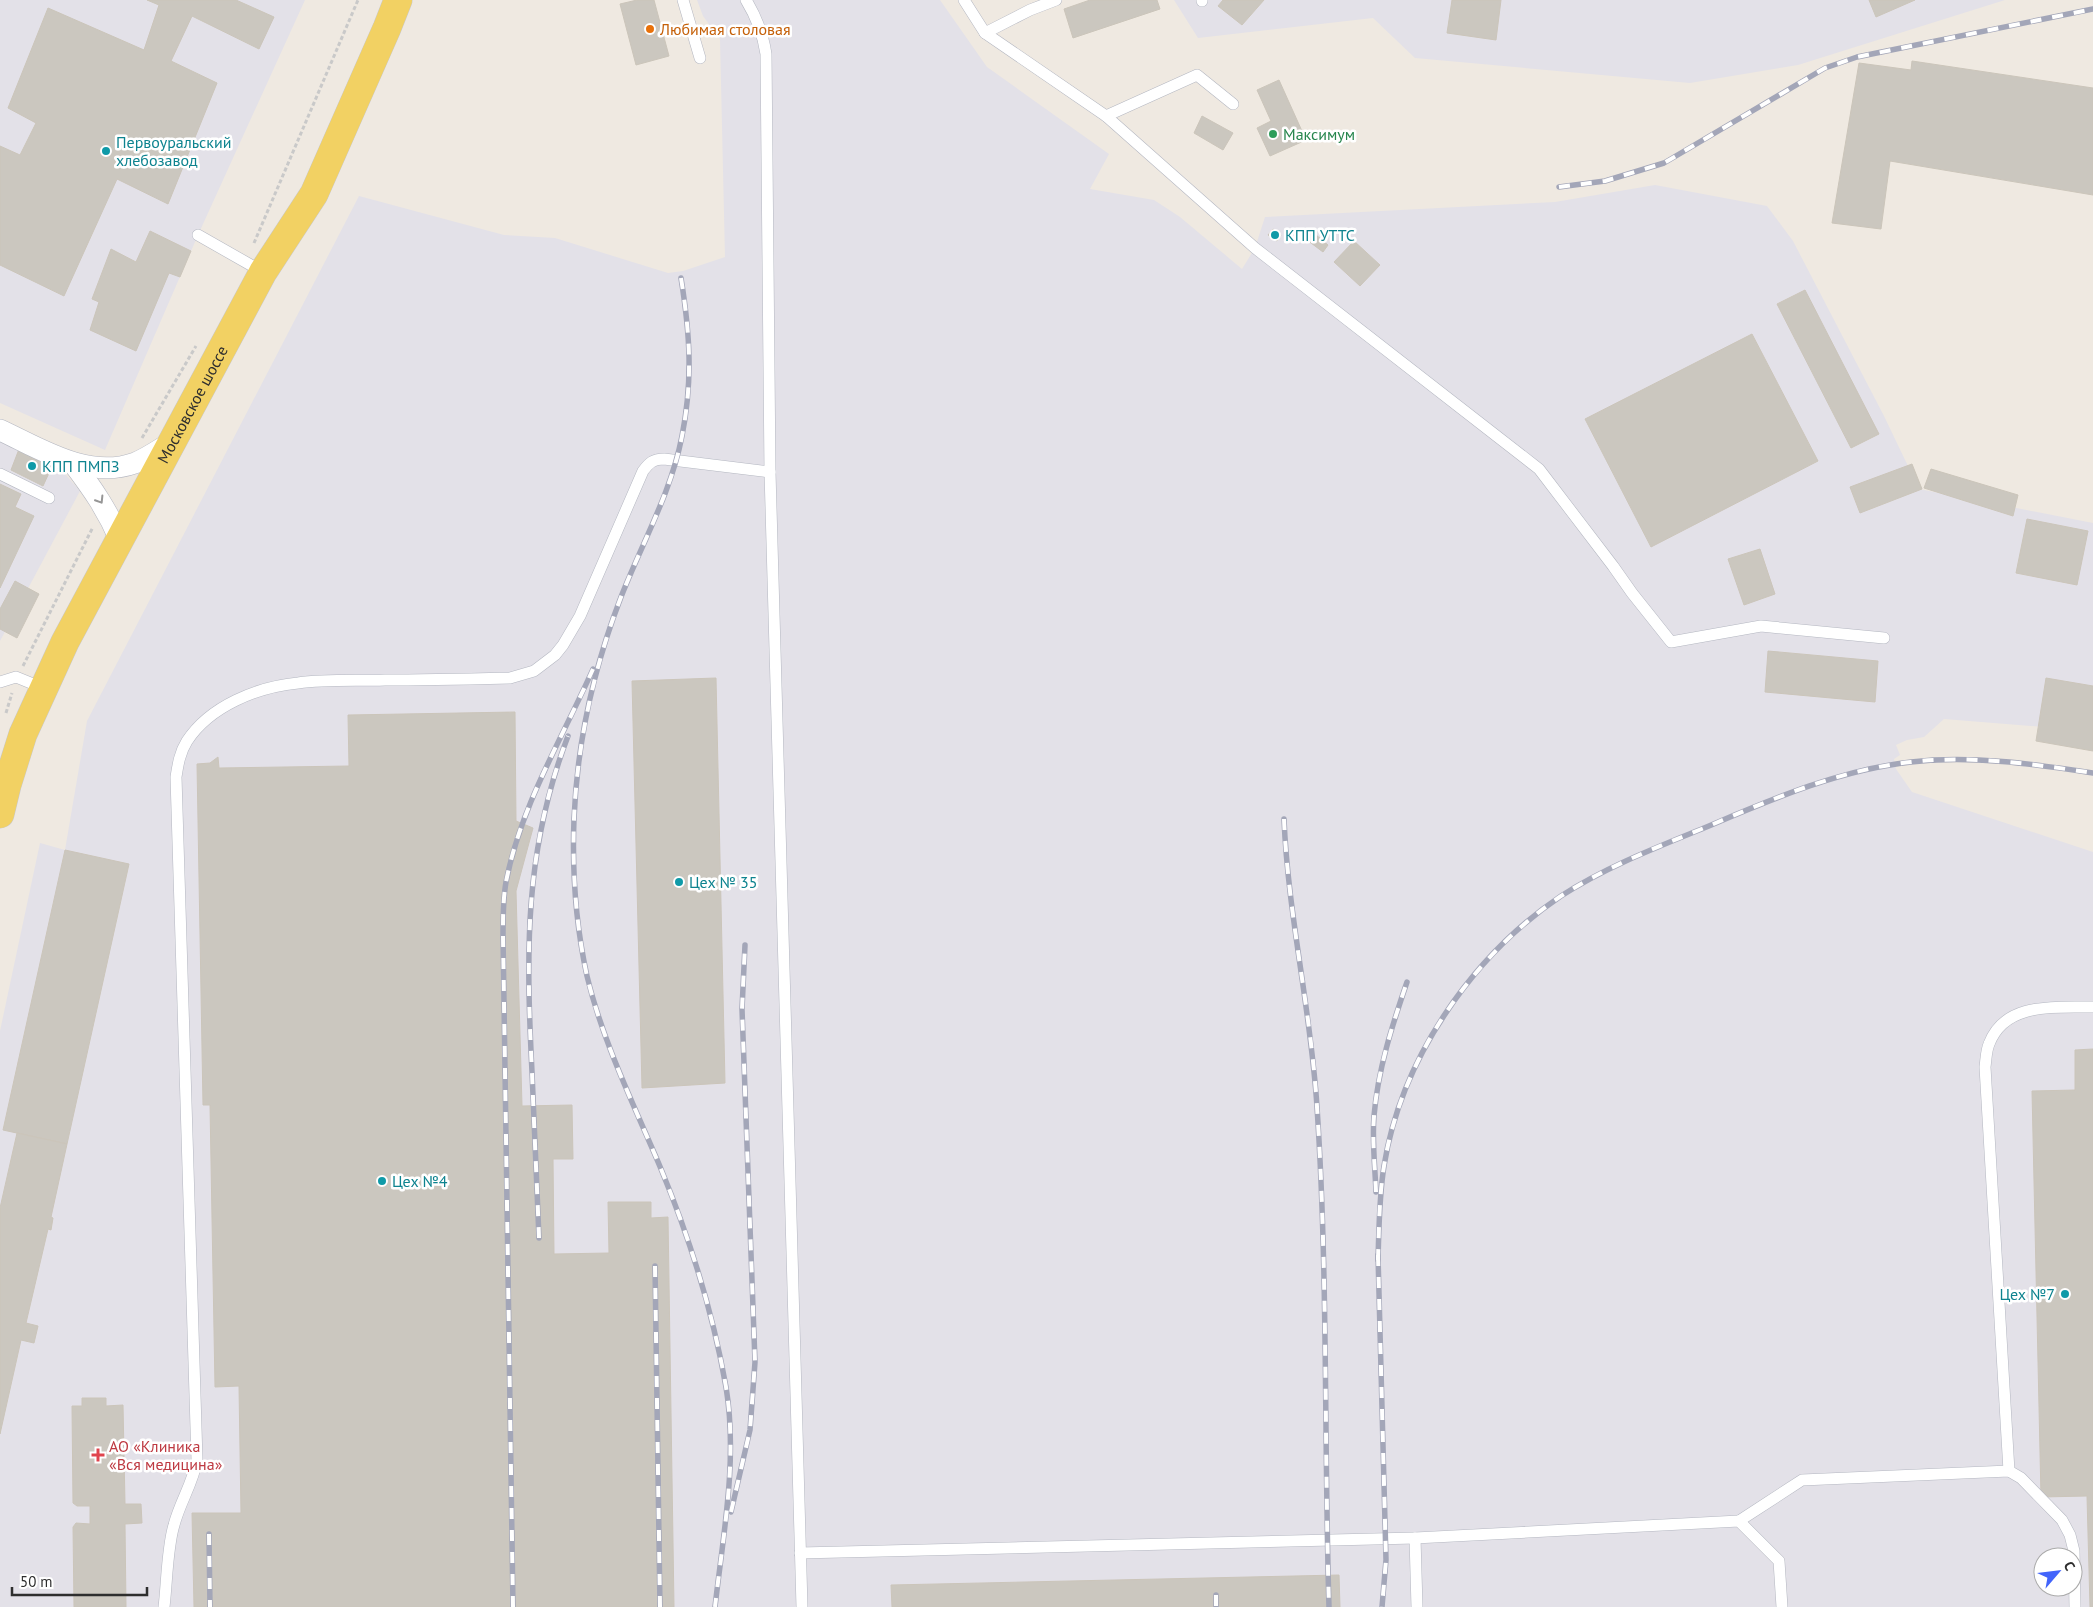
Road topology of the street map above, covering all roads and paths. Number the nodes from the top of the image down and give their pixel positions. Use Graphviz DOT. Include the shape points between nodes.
graph roads {
  1 [pos="358,0"];
  2 [pos="398,0"];
  3 [pos="683,0"];
  4 [pos="746,0"];
  5 [pos="964,0"];
  6 [pos="1056,0"];
  7 [pos="1028,5"];
  8 [pos="985,33"];
  9 [pos="700,58"];
  10 [pos="1233,104"];
  11 [pos="1106,116"];
  12 [pos="198,236"];
  13 [pos="254,267"];
  14 [pos="201,338"];
  15 [pos="0,430"];
  16 [pos="172,442"];
  17 [pos="73,463"];
  18 [pos="126,464"];
  19 [pos="770,472"];
  20 [pos="0,474"];
  21 [pos="49,498"];
  22 [pos="104,506"];
  23 [pos="120,540"];
  24 [pos="1884,638"];
  25 [pos="16,676"];
  26 [pos="0,682"];
  27 [pos="43,688"];
  28 [pos="4,719"];
  29 [pos="0,814"];
  30 [pos="2093,1007"];
  31 [pos="2009,1471"];
  32 [pos="1739,1521"];
  33 [pos="1414,1538"];
  34 [pos="800,1553"];
  35 [pos="164,1607"];
  36 [pos="802,1607"];
  37 [pos="1416,1607"];
  38 [pos="1782,1607"];
  39 [pos="2075,1607"];
  1 -- 13 [label="path"];
  2 -- 13 [label="main road, Московское шоссе" via="314,194"];
  3 -- 9 [label="lane"];
  4 -- 19 [label="lane" via="756,16 766,54"];
  5 -- 8 [label="lane"];
  6 -- 7 [label="lane"];
  7 -- 8 [label="lane"];
  8 -- 11 [label="lane"];
  10 -- 11 [label="lane" via="1197,75"];
  11 -- 24 [label="lane" via="1256,248 1539,469 1671,642 1761,626"];
  12 -- 13 [label="lane"];
  13 -- 16 [label="main road, Московское шоссе"];
  14 -- 18 [label="path"];
  15 -- 17 [label="street"];
  16 -- 18 [label="street" via="134,463"];
  16 -- 23 [label="main road, Московское шоссе"];
  17 -- 18 [label="street" via="100,469"];
  17 -- 22 [label="street, one-way"];
  19 -- 34 [label="lane"];
  19 -- 35 [label="lane" via="664,458 648,464 580,616 555,656 534,672 510,678 283,685 252,694 219,710 186,742 179,757 176,777 197,1460 173,1528"];
  20 -- 21 [label="lane"];
  22 -- 23 [label="street"];
  22 -- 25 [label="path"];
  23 -- 27 [label="main road, Московское шоссе"];
  25 -- 26 [label="lane"];
  25 -- 27 [label="lane"];
  25 -- 28 [label="path"];
  27 -- 29 [label="main road, Московское шоссе" via="21,743"];
  30 -- 31 [label="lane" via="2034,1008 2013,1016 1998,1028 1988,1045 1985,1067"];
  31 -- 32 [label="lane" via="1802,1480"];
  31 -- 39 [label="lane" via="2021,1478 2062,1520 2070,1535 2074,1551"];
  32 -- 33 [label="lane"];
  32 -- 38 [label="lane" via="1779,1561"];
  33 -- 34 [label="lane"];
  33 -- 37 [label="lane"];
  34 -- 36 [label="lane"];
}
